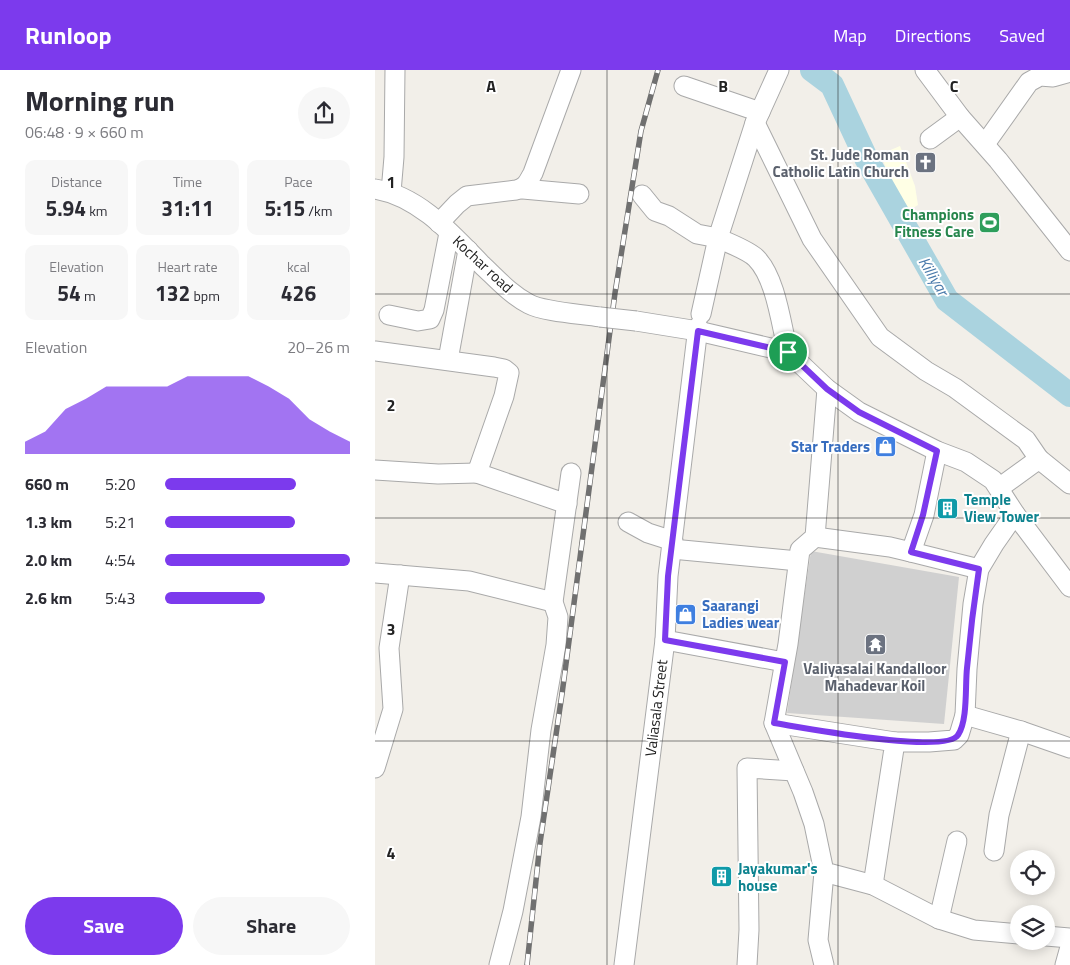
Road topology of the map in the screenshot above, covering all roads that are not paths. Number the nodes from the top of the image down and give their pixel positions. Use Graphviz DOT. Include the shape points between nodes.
graph roads {
  1 [pos="395,70"];
  2 [pos="571,70"];
  3 [pos="779,71"];
  4 [pos="929,72"];
  5 [pos="1070,72"];
  6 [pos="684,86"];
  7 [pos="960,117"];
  8 [pos="757,118"];
  9 [pos="930,139"];
  10 [pos="985,144"];
  11 [pos="523,189"];
  12 [pos="383,190"];
  13 [pos="579,194"];
  14 [pos="642,195"];
  15 [pos="444,228"];
  16 [pos="718,238"];
  17 [pos="468,250"];
  18 [pos="1070,251"];
  19 [pos="389,315"];
  20 [pos="699,324"];
  21 [pos="375,351"];
  22 [pos="788,352"];
  23 [pos="448,360"];
  24 [pos="827,389"];
  25 [pos="937,451"];
  26 [pos="1039,459"];
  27 [pos="375,470"];
  28 [pos="477,473"];
  29 [pos="571,473"];
  30 [pos="1070,484"];
  31 [pos="999,488"];
  32 [pos="567,504"];
  33 [pos="1015,514"];
  34 [pos="628,522"];
  35 [pos="815,537"];
  36 [pos="672,545"];
  37 [pos="911,552"];
  38 [pos="799,561"];
  39 [pos="979,569"];
  40 [pos="375,573"];
  41 [pos="400,575"];
  42 [pos="1070,587"];
  43 [pos="553,602"];
  44 [pos="665,640"];
  45 [pos="785,662"];
  46 [pos="965,715"];
  47 [pos="774,723"];
  48 [pos="1021,731"];
  49 [pos="895,742"];
  50 [pos="1070,748"];
  51 [pos="375,768"];
  52 [pos="794,771"];
  53 [pos="957,841"];
  54 [pos="994,851"];
  55 [pos="824,872"];
  56 [pos="873,885"];
  57 [pos="939,919"];
  58 [pos="1010,933"];
  59 [pos="1055,937"];
  60 [pos="1070,938"];
  61 [pos="1070,947"];
  62 [pos="499,965"];
  63 [pos="624,965"];
  64 [pos="747,965"];
  65 [pos="824,965"];
  66 [pos="1065,965"];
  1 -- 12 [label="street" via="394,157"];
  2 -- 11 [label="street" via="533,173"];
  3 -- 8 [label="street, Valiasala Street"];
  4 -- 7 [label="street"];
  5 -- 10 [label="street" via="1053,77 1040,76 1029,82"];
  6 -- 8 [label="street"];
  7 -- 9 [label="street"];
  7 -- 10 [label="street"];
  8 -- 16 [label="street, Valiasala Street"];
  8 -- 26 [label="street" via="812,239 880,337 1027,440"];
  10 -- 18 [label="street"];
  11 -- 13 [label="street"];
  11 -- 15 [label="street" via="467,196 457,204"];
  12 -- 15 [label="street, Kochar road" via="415,205"];
  14 -- 16 [label="street" via="655,211 697,234"];
  15 -- 17 [label="street, Kochar road"];
  15 -- 19 [label="street" via="434,310 430,319 418,321"];
  16 -- 20 [label="street, Valiasala Street"];
  16 -- 22 [label="street" via="755,257 765,272 773,289"];
  17 -- 20 [label="street, Kochar road, bridge" via="511,293 531,305 572,314"];
  17 -- 23 [label="street"];
  20 -- 22 [label="street, Kochar road"];
  20 -- 36 [label="street, Valiasala Street"];
  21 -- 23 [label="street"];
  22 -- 24 [label="street"];
  23 -- 28 [label="street" via="504,369 509,373"];
  24 -- 25 [label="street" via="859,412"];
  24 -- 35 [label="street"];
  25 -- 31 [label="street" via="966,462 993,480"];
  25 -- 37 [label="street"];
  26 -- 30 [label="street"];
  26 -- 31 [label="street"];
  27 -- 28 [label="street"];
  28 -- 32 [label="street"];
  29 -- 32 [label="street"];
  31 -- 33 [label="street"];
  32 -- 43 [label="street"];
  33 -- 39 [label="street"];
  33 -- 42 [label="street"];
  34 -- 36 [label="street"];
  35 -- 37 [label="street"];
  35 -- 38 [label="street" via="800,550"];
  36 -- 38 [label="street"];
  36 -- 44 [label="street, Valiasala Street"];
  37 -- 39 [label="street"];
  38 -- 45 [label="street"];
  39 -- 46 [label="street" via="967,660"];
  40 -- 41 [label="street"];
  41 -- 43 [label="street" via="469,581"];
  41 -- 51 [label="street" via="389,648 393,710"];
  43 -- 62 [label="street" via="558,616 555,646 531,817"];
  44 -- 45 [label="street"];
  44 -- 63 [label="street, Valiasala Street"];
  45 -- 47 [label="street"];
  46 -- 48 [label="street"];
  46 -- 49 [label="street" via="959,735 954,740"];
  47 -- 49 [label="street"];
  47 -- 52 [label="street"];
  48 -- 50 [label="street"];
  48 -- 54 [label="street" via="999,815"];
  49 -- 56 [label="street"];
  52 -- 55 [label="street" via="814,824"];
  52 -- 64 [label="street" via="747,768"];
  53 -- 57 [label="street"];
  55 -- 56 [label="street"];
  55 -- 65 [label="street" via="818,940"];
  56 -- 57 [label="street"];
  57 -- 58 [label="street" via="974,930"];
  59 -- 60 [label="street"];
  61 -- 66 [label="street"];
}
